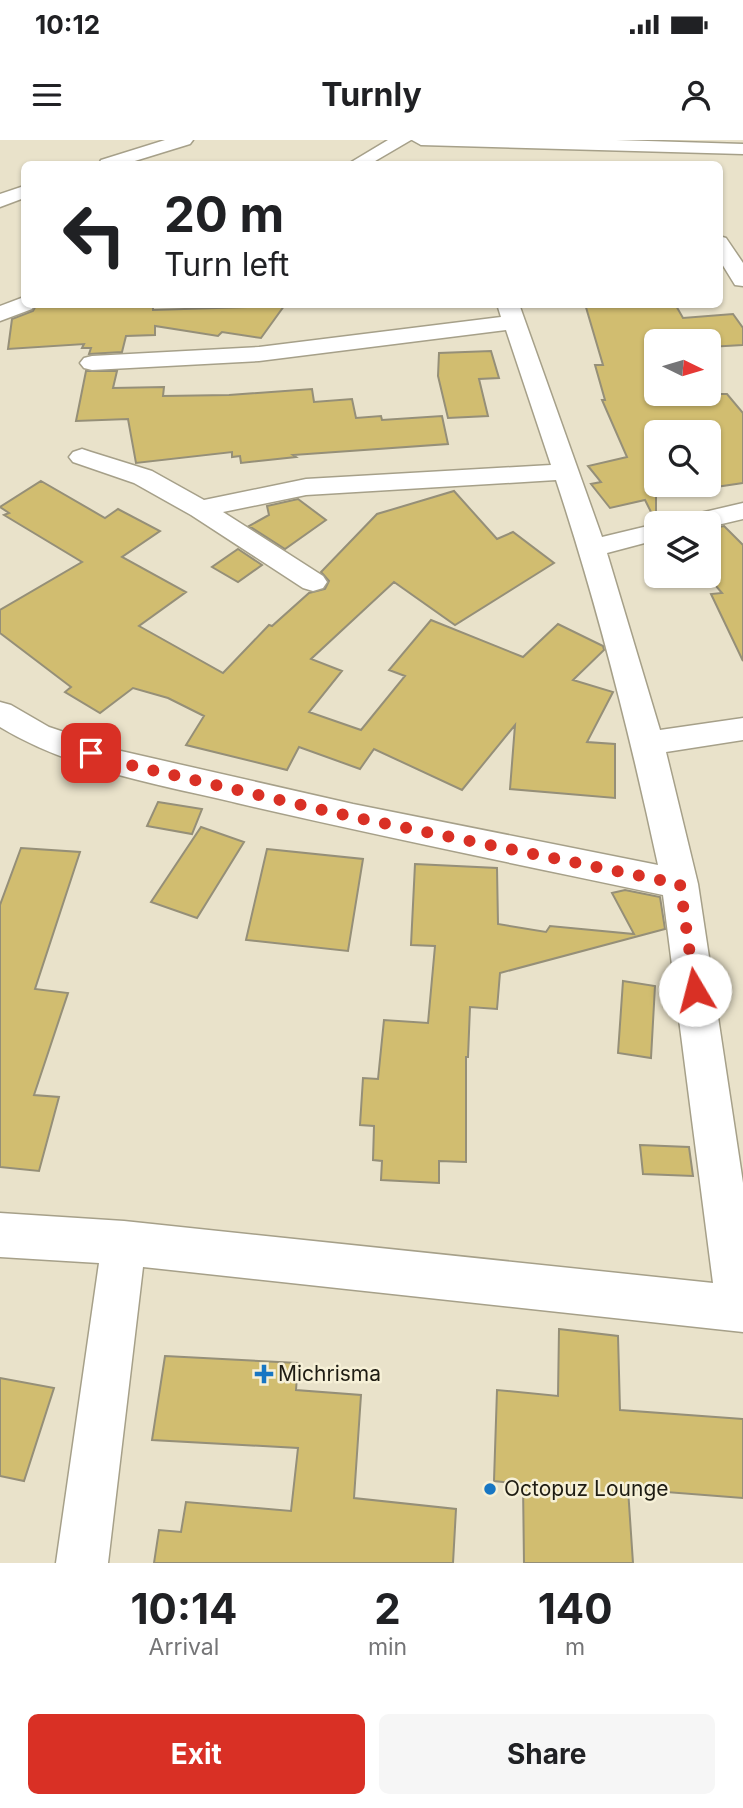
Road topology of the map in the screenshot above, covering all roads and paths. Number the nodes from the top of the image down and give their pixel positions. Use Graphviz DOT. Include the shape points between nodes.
graph roads {
  1 [pos="184,140"];
  2 [pos="402,140"];
  3 [pos="421,140"];
  4 [pos="449,142"];
  5 [pos="639,142"];
  6 [pos="743,149"];
  7 [pos="118,161"];
  8 [pos="363,161"];
  9 [pos="457,161"];
  10 [pos="21,193"];
  11 [pos="0,201"];
  12 [pos="723,241"];
  13 [pos="743,241"];
  14 [pos="723,248"];
  15 [pos="743,280"];
  16 [pos="21,305"];
  17 [pos="511,313"];
  18 [pos="0,314"];
  19 [pos="92,363"];
  20 [pos="82,457"];
  21 [pos="567,472"];
  22 [pos="201,509"];
  23 [pos="743,511"];
  24 [pos="721,516"];
  25 [pos="644,536"];
  26 [pos="592,548"];
  27 [pos="313,582"];
  28 [pos="0,713"];
  29 [pos="743,729"];
  30 [pos="649,743"];
  31 [pos="680,884"];
  32 [pos="0,1235"];
  33 [pos="124,1243"];
  34 [pos="741,1309"];
  35 [pos="82,1563"];
  1 -- 7 [label="street"];
  2 -- 8 [label="street"];
  3 -- 4 [label="street"];
  4 -- 5 [label="street"];
  4 -- 9 [label="street"];
  5 -- 6 [label="street"];
  10 -- 11 [label="street"];
  12 -- 13 [label="street"];
  14 -- 15 [label="street"];
  16 -- 18 [label="street"];
  17 -- 19 [label="street" via="259,354"];
  17 -- 21 [label="street"];
  20 -- 22 [label="street" via="143,477"];
  21 -- 22 [label="street" via="306,488"];
  21 -- 26 [label="street"];
  22 -- 27 [label="street"];
  23 -- 24 [label="street"];
  25 -- 26 [label="street"];
  26 -- 30 [label="street"];
  28 -- 31 [label="street" via="38,736 117,762 353,817"];
  29 -- 30 [label="street"];
  30 -- 31 [label="street"];
  31 -- 34 [label="street"];
  32 -- 33 [label="street"];
  33 -- 34 [label="street"];
  33 -- 35 [label="street"];
}
